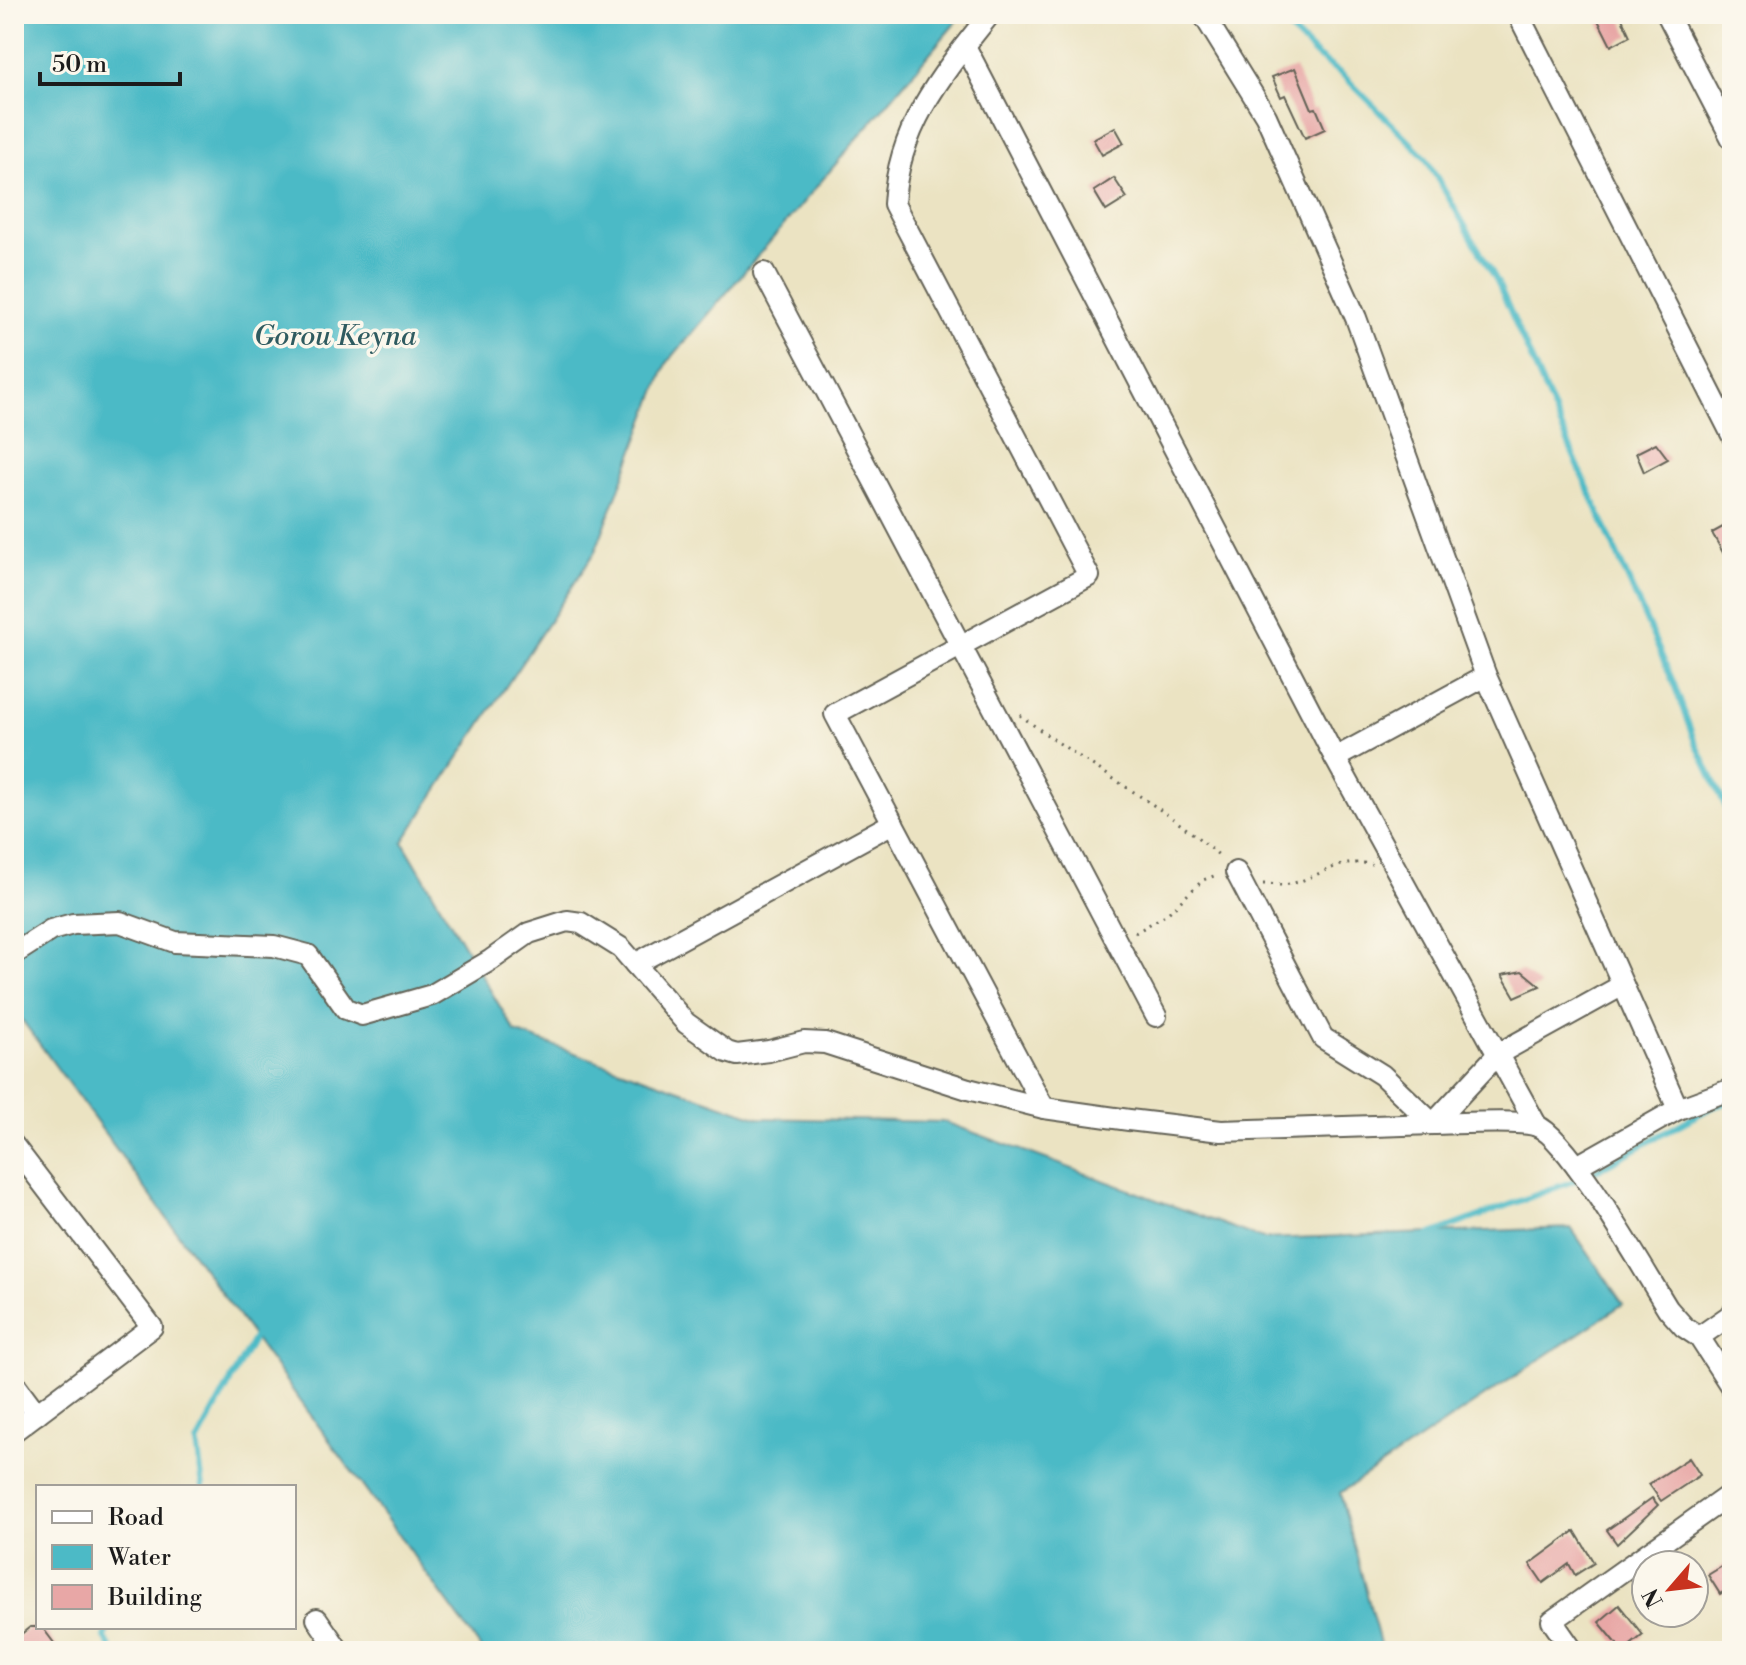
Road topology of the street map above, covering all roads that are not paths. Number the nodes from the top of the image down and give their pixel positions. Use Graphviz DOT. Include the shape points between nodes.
graph roads {
  1 [pos="990,14"];
  2 [pos="1203,14"];
  3 [pos="1518,14"];
  4 [pos="1667,14"];
  5 [pos="965,46"];
  6 [pos="1732,139"];
  7 [pos="764,273"];
  8 [pos="1732,435"];
  9 [pos="960,644"];
  10 [pos="1486,676"];
  11 [pos="1335,758"];
  12 [pos="893,823"];
  13 [pos="1236,872"];
  14 [pos="14,954"];
  15 [pos="635,964"];
  16 [pos="1623,985"];
  17 [pos="1156,1016"];
  18 [pos="1498,1054"];
  19 [pos="1732,1089"];
  20 [pos="1044,1108"];
  21 [pos="1678,1109"];
  22 [pos="1433,1124"];
  23 [pos="1537,1126"];
  24 [pos="14,1146"];
  25 [pos="1577,1166"];
  26 [pos="1732,1314"];
  27 [pos="1699,1337"];
  28 [pos="14,1383"];
  29 [pos="1732,1388"];
  30 [pos="37,1414"];
  31 [pos="14,1431"];
  32 [pos="1732,1493"];
  33 [pos="317,1619"];
  34 [pos="339,1651"];
  35 [pos="1573,1651"];
  1 -- 5 [label="street"];
  2 -- 10 [label="street" via="1266,116 1356,318"];
  3 -- 8 [label="street"];
  4 -- 6 [label="street"];
  5 -- 9 [label="street" via="943,74 901,152 894,204 1089,576"];
  5 -- 11 [label="street"];
  7 -- 9 [label="street"];
  9 -- 12 [label="street" via="835,714"];
  9 -- 17 [label="street"];
  10 -- 11 [label="street"];
  10 -- 16 [label="street"];
  11 -- 18 [label="street"];
  12 -- 15 [label="street"];
  12 -- 20 [label="street"];
  13 -- 22 [label="street" via="1323,1038 1382,1075"];
  14 -- 15 [label="street" via="51,930 120,922 175,942 274,946 308,955 346,1009 362,1015 432,995 529,933 567,921 601,934"];
  15 -- 20 [label="street" via="686,1023 727,1052 825,1043"];
  16 -- 18 [label="street"];
  16 -- 21 [label="street"];
  18 -- 22 [label="street"];
  18 -- 23 [label="street"];
  19 -- 21 [label="street"];
  20 -- 22 [label="street" via="1221,1131"];
  21 -- 25 [label="street"];
  22 -- 23 [label="street"];
  23 -- 25 [label="street"];
  24 -- 30 [label="street" via="152,1327"];
  25 -- 27 [label="street" via="1668,1309"];
  26 -- 27 [label="street"];
  27 -- 29 [label="street"];
  28 -- 30 [label="street"];
  30 -- 31 [label="street"];
  32 -- 35 [label="street" via="1552,1621"];
  33 -- 34 [label="street"];
}
